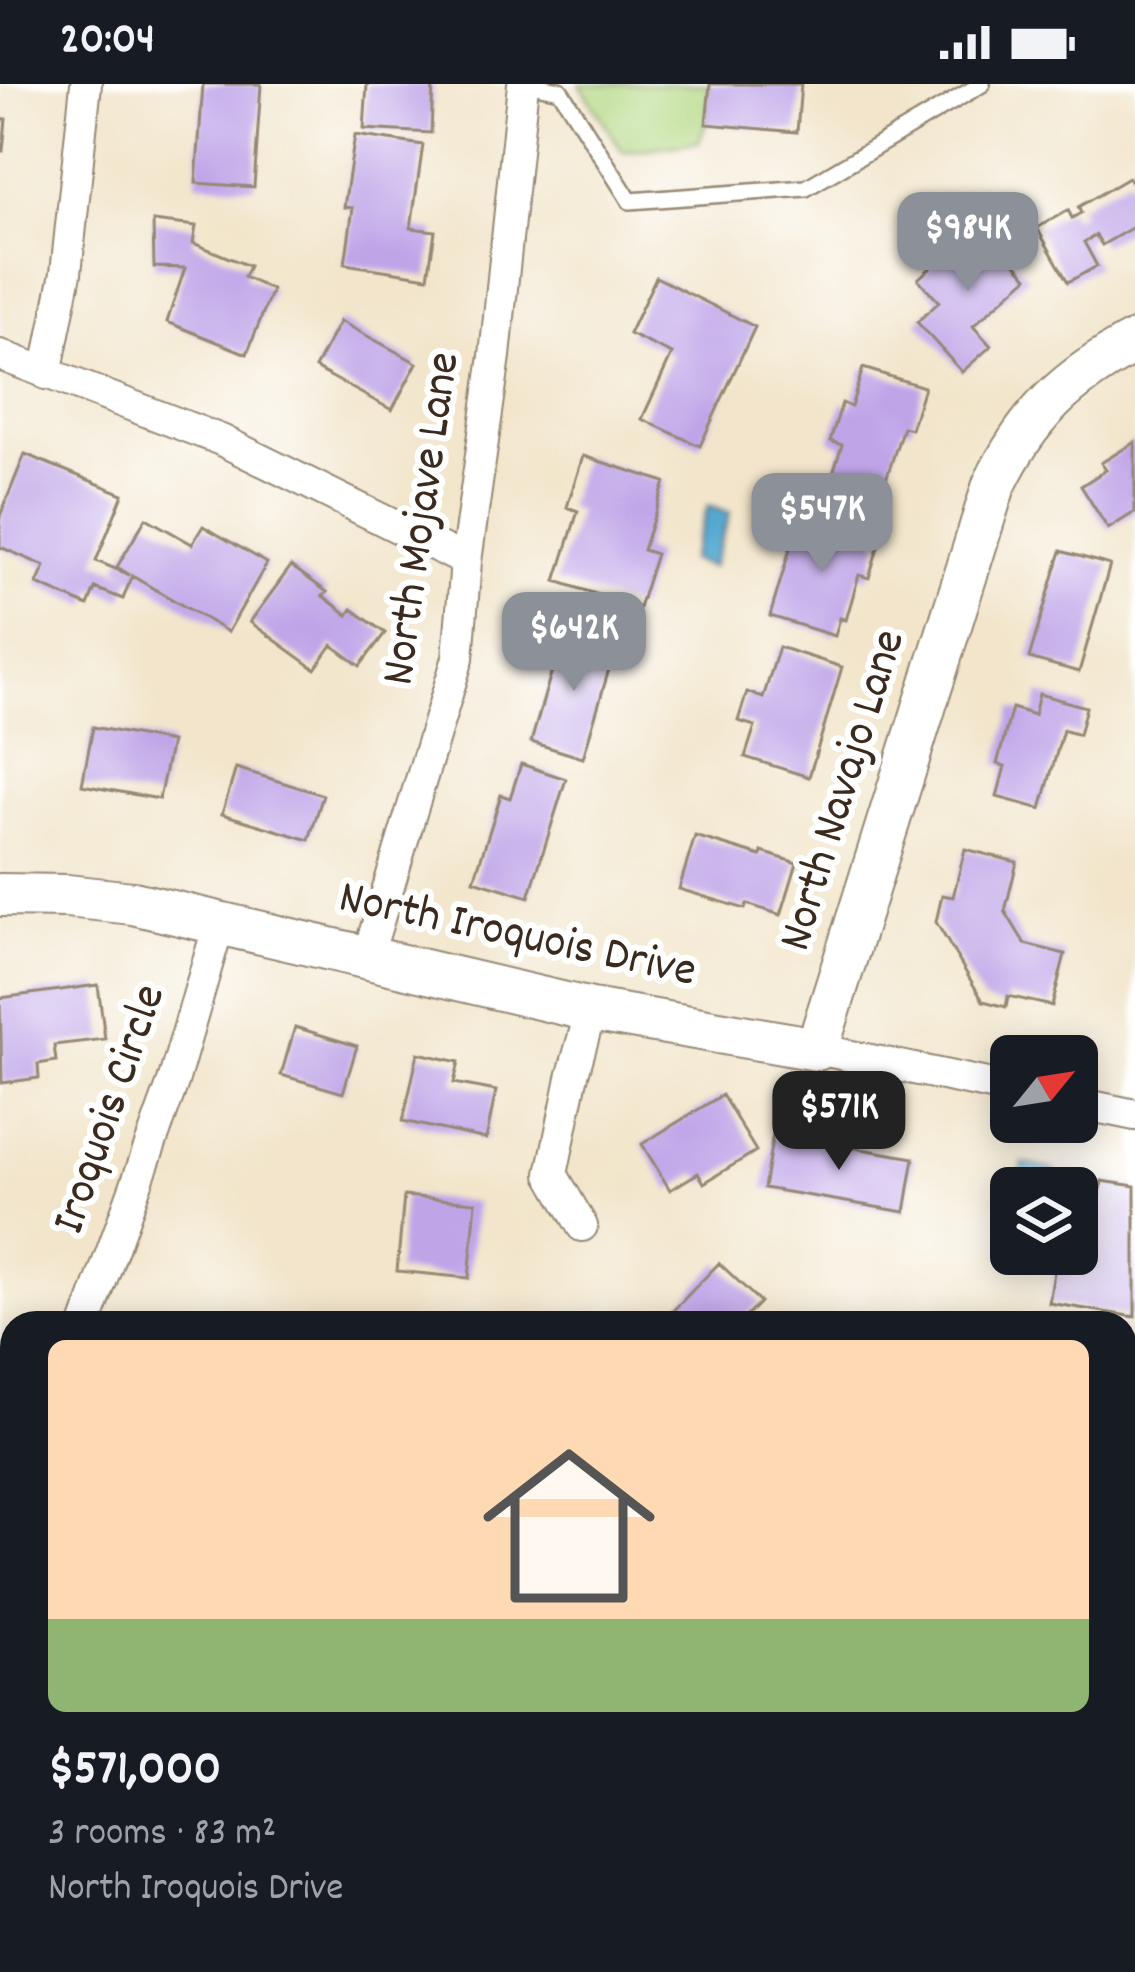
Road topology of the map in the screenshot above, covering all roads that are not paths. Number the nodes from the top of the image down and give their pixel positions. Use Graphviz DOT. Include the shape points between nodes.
graph roads {
  1 [pos="86,84"];
  2 [pos="527,84"];
  3 [pos="982,84"];
  4 [pos="1135,342"];
  5 [pos="0,356"];
  6 [pos="46,374"];
  7 [pos="466,561"];
  8 [pos="0,895"];
  9 [pos="219,924"];
  10 [pos="367,958"];
  11 [pos="591,1010"];
  12 [pos="817,1049"];
  13 [pos="990,1085"];
  14 [pos="1098,1107"];
  15 [pos="1135,1115"];
  16 [pos="582,1226"];
  17 [pos="90,1311"];
  1 -- 6 [label="street" via="66,273"];
  2 -- 3 [label="lane" via="560,90 630,201 806,188"];
  2 -- 7 [label="street, North Mojave Lane"];
  4 -- 12 [label="street, North Navajo Lane" via="1059,390 994,485"];
  5 -- 6 [label="street"];
  6 -- 7 [label="street" via="221,440"];
  7 -- 10 [label="street, North Mojave Lane" via="458,658"];
  8 -- 9 [label="street, North Iroquois Drive" via="133,903"];
  9 -- 10 [label="street, North Iroquois Drive"];
  9 -- 17 [label="street, Iroquois Circle" via="173,1082"];
  10 -- 11 [label="street, North Iroquois Drive"];
  11 -- 12 [label="street, North Iroquois Drive"];
  11 -- 16 [label="street" via="552,1174"];
  12 -- 13 [label="street, North Iroquois Drive"];
  14 -- 15 [label="street"];
}
